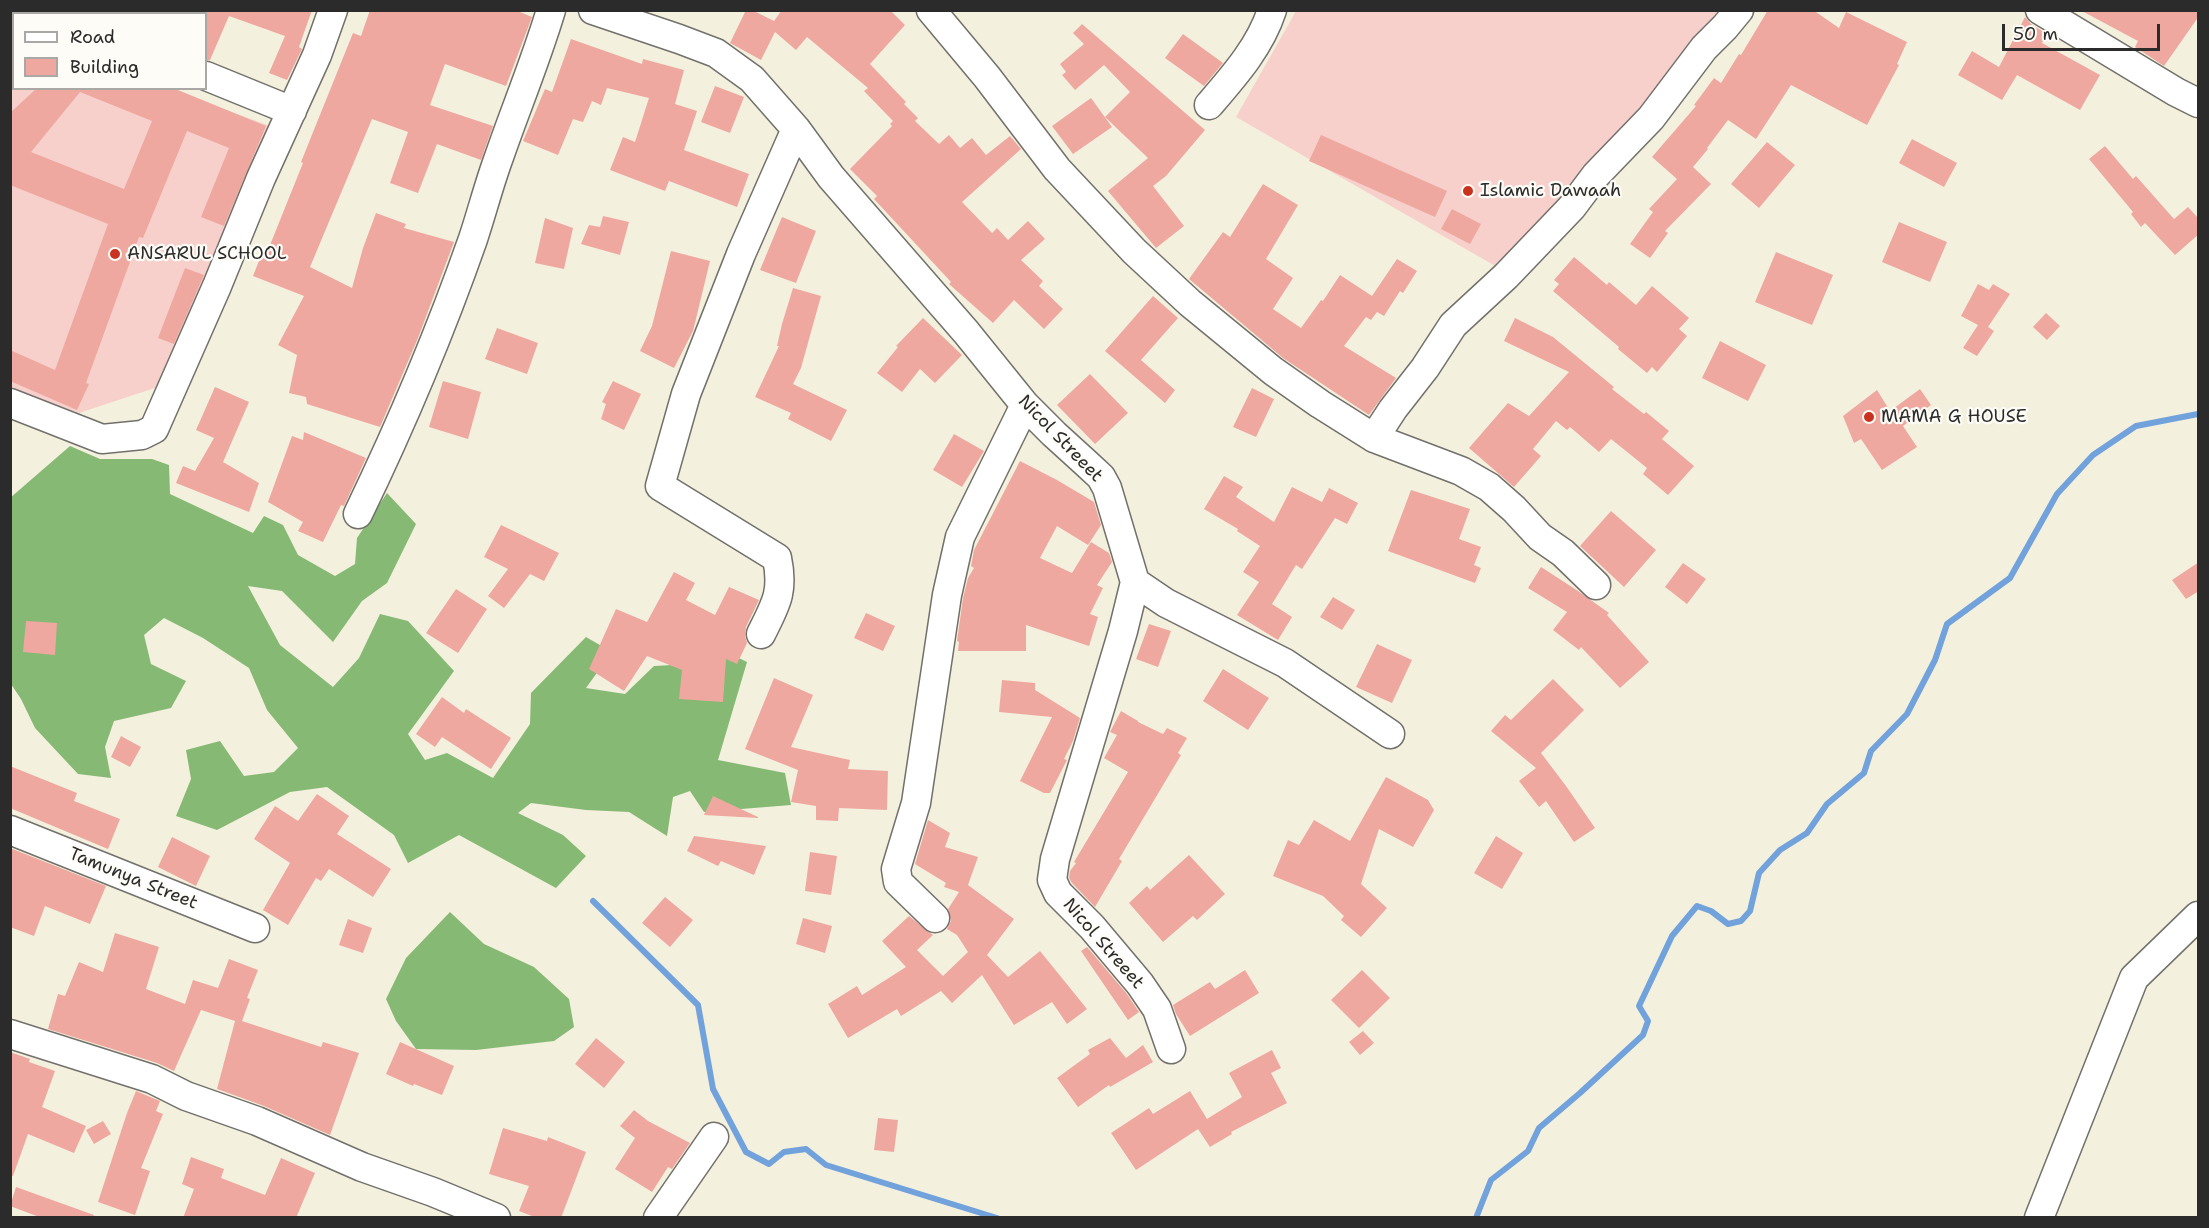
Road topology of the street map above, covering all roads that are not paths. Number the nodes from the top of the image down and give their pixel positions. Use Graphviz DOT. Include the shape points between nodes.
graph roads {
  1 [pos="333,10"];
  2 [pos="551,10"];
  3 [pos="593,10"];
  4 [pos="931,10"];
  5 [pos="1272,10"];
  6 [pos="1738,10"];
  7 [pos="2040,10"];
  8 [pos="207,76"];
  9 [pos="2199,103"];
  10 [pos="1209,105"];
  11 [pos="292,111"];
  12 [pos="796,129"];
  13 [pos="10,403"];
  14 [pos="1025,405"];
  15 [pos="1374,438"];
  16 [pos="358,514"];
  17 [pos="1135,582"];
  18 [pos="1596,585"];
  19 [pos="761,634"];
  20 [pos="1390,734"];
  21 [pos="10,830"];
  22 [pos="2199,916"];
  23 [pos="935,918"];
  24 [pos="255,928"];
  25 [pos="10,1034"];
  26 [pos="1171,1049"];
  27 [pos="714,1137"];
  28 [pos="496,1218"];
  29 [pos="658,1218"];
  30 [pos="2039,1218"];
  1 -- 11 [label="street"];
  2 -- 16 [label="street" via="447,310 392,444"];
  3 -- 12 [label="street, Nicol Streeet" via="716,53 752,79"];
  4 -- 15 [label="street" via="1057,169 1134,251 1273,371"];
  5 -- 10 [label="street" via="1247,59"];
  6 -- 15 [label="street" via="1651,118 1596,175 1572,207 1453,325"];
  7 -- 9 [label="street"];
  8 -- 11 [label="street"];
  11 -- 13 [label="street" via="154,429 142,435 102,439"];
  12 -- 14 [label="street, Nicol Streeet" via="831,177"];
  12 -- 19 [label="street" via="686,394 660,486 777,558 779,598"];
  14 -- 17 [label="street, Nicol Streeet" via="1101,477 1112,501"];
  14 -- 23 [label="street" via="960,537 946,595 916,803 896,869 898,882"];
  15 -- 18 [label="street" via="1461,471 1489,487"];
  17 -- 20 [label="street" via="1166,603 1284,663"];
  17 -- 26 [label="street, Nicol Streeet" via="1052,880 1058,893 1140,984 1157,1009"];
  21 -- 24 [label="street, Tamunya Street"];
  22 -- 30 [label="street" via="2134,978"];
  25 -- 28 [label="street" via="152,1079 186,1096"];
  27 -- 29 [label="street"];
}
